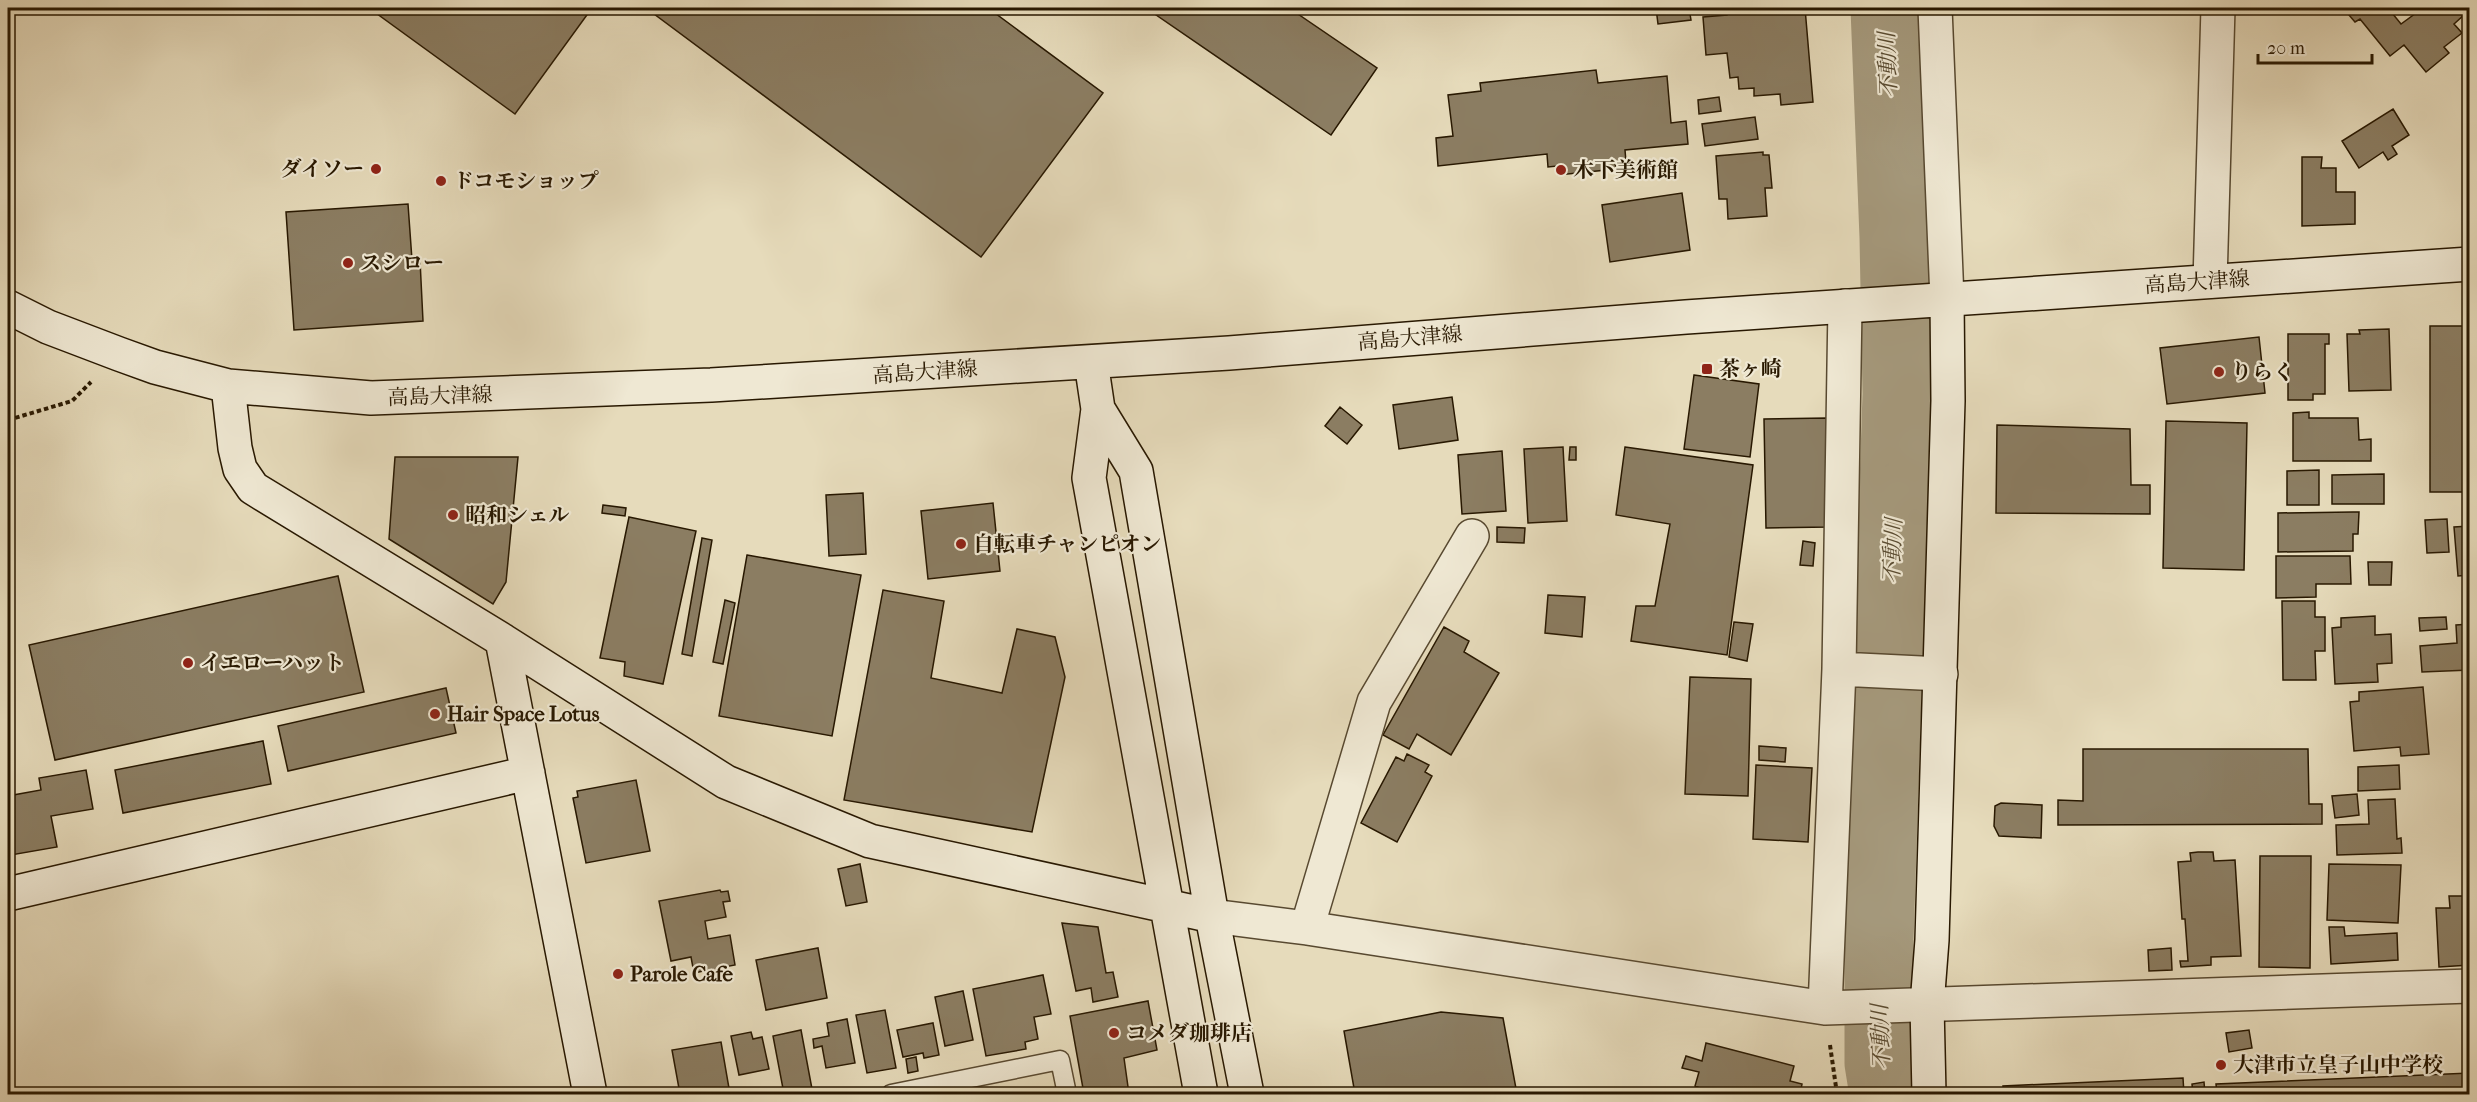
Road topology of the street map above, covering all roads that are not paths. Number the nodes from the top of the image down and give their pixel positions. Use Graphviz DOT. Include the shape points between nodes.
graph roads {
  1 [pos="1935,8"];
  2 [pos="2218,8"];
  3 [pos="2469,264"];
  4 [pos="2210,281"];
  5 [pos="1936,300"];
  6 [pos="1851,306"];
  7 [pos="8,307"];
  8 [pos="1091,362"];
  9 [pos="228,386"];
  10 [pos="1098,409"];
  11 [pos="1472,536"];
  12 [pos="502,640"];
  13 [pos="1846,670"];
  14 [pos="1931,673"];
  15 [pos="528,773"];
  16 [pos="8,894"];
  17 [pos="1166,906"];
  18 [pos="1212,916"];
  19 [pos="1307,928"];
  20 [pos="2469,986"];
  21 [pos="1918,1006"];
  22 [pos="1832,1009"];
  23 [pos="590,1095"];
  24 [pos="891,1095"];
  25 [pos="1067,1095"];
  26 [pos="1201,1095"];
  27 [pos="1247,1095"];
  28 [pos="1929,1095"];
  1 -- 5 [label="street"];
  2 -- 4 [label="street"];
  3 -- 4 [label="street, 高島大津線"];
  4 -- 5 [label="street, 高島大津線"];
  5 -- 6 [label="street, 高島大津線"];
  5 -- 14 [label="street" via="1948,401"];
  6 -- 8 [label="street, 高島大津線"];
  6 -- 13 [label="street"];
  7 -- 9 [label="street, 高島大津線" via="48,327 155,367"];
  8 -- 9 [label="street, 高島大津線" via="430,397 370,398"];
  8 -- 10 [label="street"];
  9 -- 12 [label="street" via="240,470 253,488"];
  10 -- 17 [label="street" via="1089,478"];
  10 -- 18 [label="street" via="1136,471"];
  11 -- 19 [label="street" via="1374,702"];
  12 -- 15 [label="street"];
  12 -- 17 [label="street" via="726,782 870,841"];
  13 -- 14 [label="street"];
  13 -- 22 [label="street"];
  14 -- 21 [label="street" via="1932,940"];
  15 -- 16 [label="street"];
  15 -- 23 [label="street"];
  17 -- 18 [label="street"];
  17 -- 26 [label="street"];
  18 -- 19 [label="street"];
  18 -- 27 [label="street"];
  19 -- 22 [label="street"];
  20 -- 21 [label="street"];
  21 -- 22 [label="street"];
  21 -- 28 [label="street"];
  24 -- 25 [label="lane" via="1060,1060"];
}
